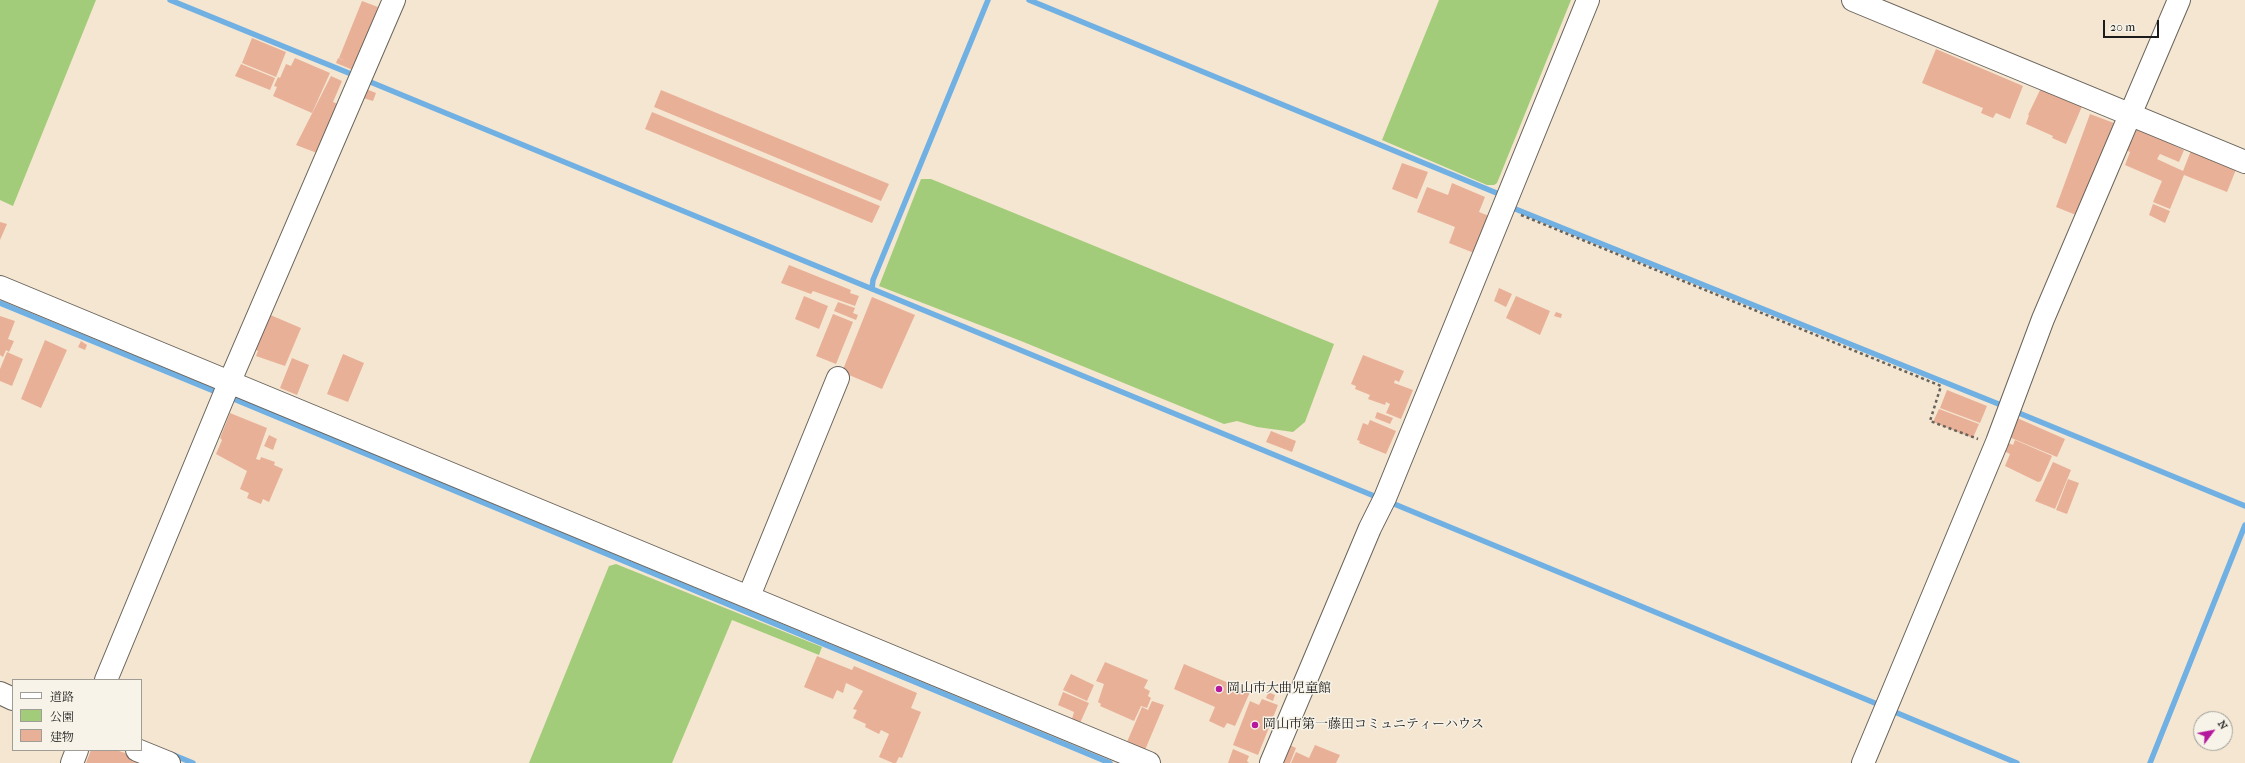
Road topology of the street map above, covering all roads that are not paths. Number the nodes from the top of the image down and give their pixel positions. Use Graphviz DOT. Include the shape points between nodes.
graph roads {
  1 [pos="394,0"];
  2 [pos="1588,0"];
  3 [pos="1853,0"];
  4 [pos="2179,0"];
  5 [pos="2127,109"];
  6 [pos="2245,162"];
  7 [pos="0,287"];
  8 [pos="838,378"];
  9 [pos="226,391"];
  10 [pos="748,596"];
  11 [pos="106,679"];
  12 [pos="0,693"];
  13 [pos="12,699"];
  14 [pos="77,751"];
  15 [pos="139,751"];
  16 [pos="72,763"];
  17 [pos="169,763"];
  18 [pos="1149,763"];
  19 [pos="1271,763"];
  20 [pos="1863,763"];
  1 -- 9 [label="street"];
  2 -- 19 [label="street" via="1383,501"];
  3 -- 5 [label="street"];
  4 -- 5 [label="street"];
  5 -- 6 [label="street"];
  5 -- 20 [label="street" via="2009,409"];
  7 -- 9 [label="street"];
  8 -- 10 [label="street"];
  9 -- 10 [label="street"];
  9 -- 11 [label="street"];
  10 -- 18 [label="street"];
  12 -- 13 [label="street"];
  14 -- 16 [label="street"];
  15 -- 17 [label="street"];
}
